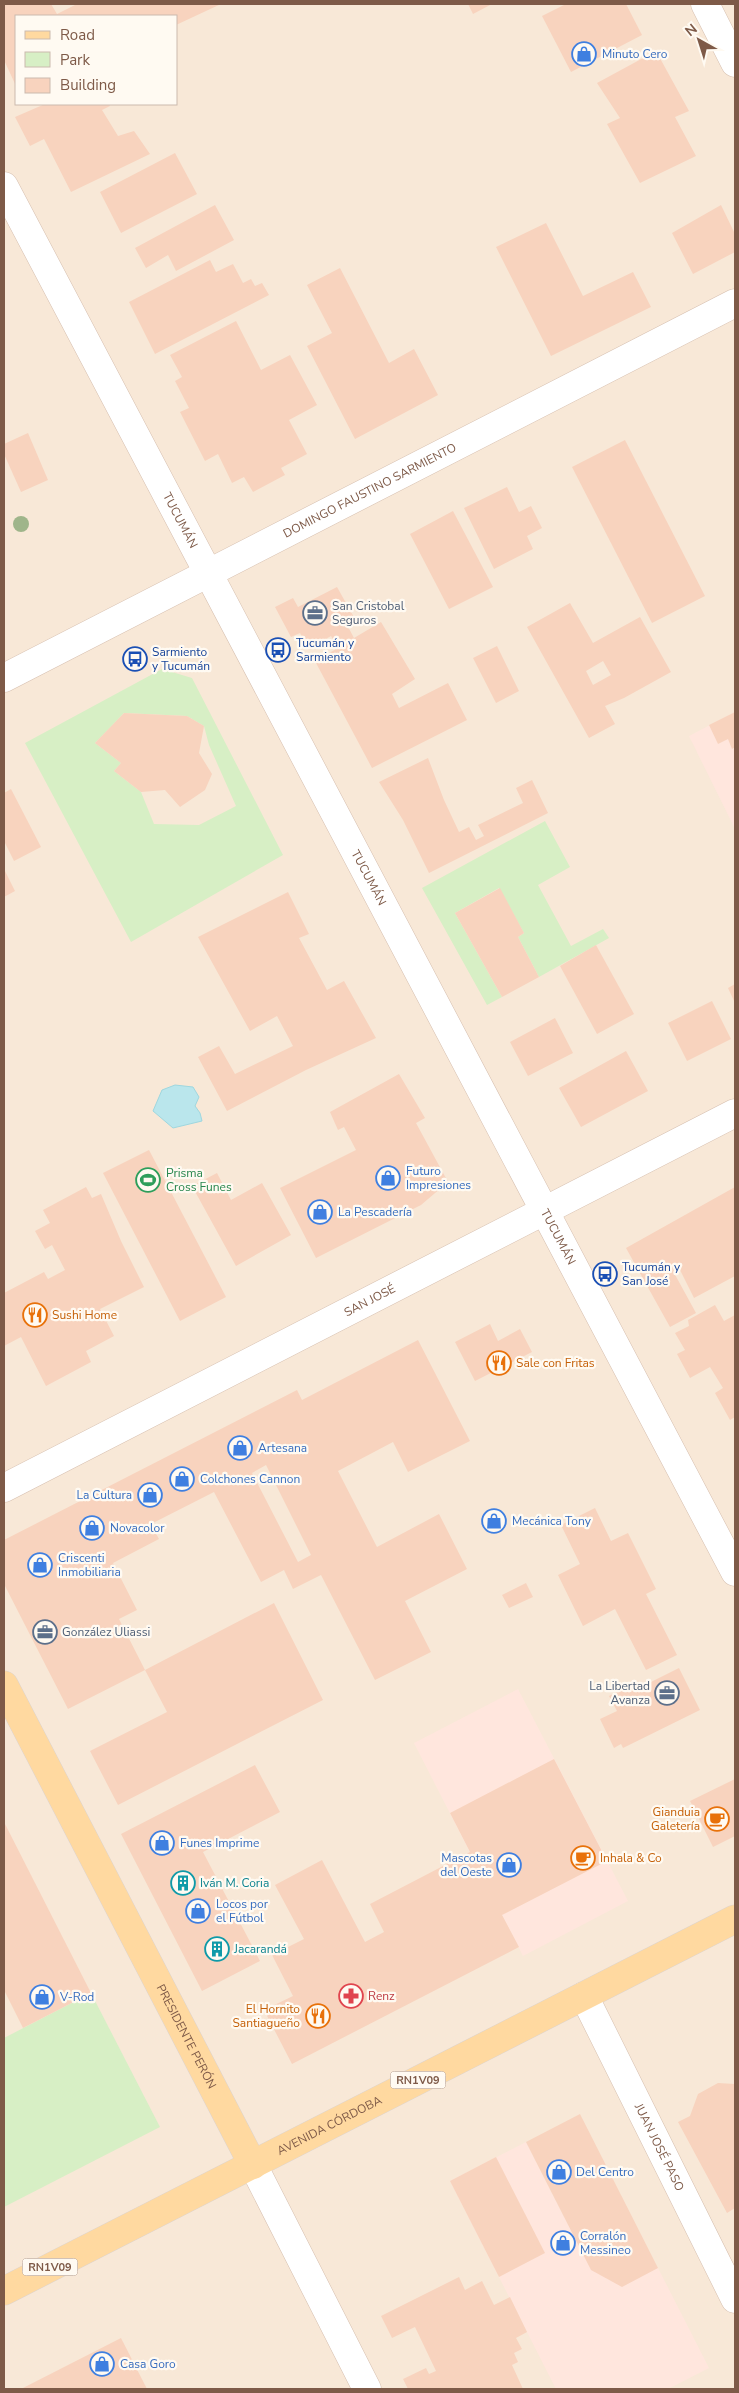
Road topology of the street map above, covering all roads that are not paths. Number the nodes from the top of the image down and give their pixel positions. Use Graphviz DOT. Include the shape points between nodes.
graph roads {
  1 [pos="705,4"];
  2 [pos="735,63"];
  3 [pos="4,186"];
  4 [pos="735,303"];
  5 [pos="209,574"];
  6 [pos="4,678"];
  7 [pos="735,1113"];
  8 [pos="545,1210"];
  9 [pos="4,1488"];
  10 [pos="735,1572"];
  11 [pos="4,1685"];
  12 [pos="735,1919"];
  13 [pos="584,1996"];
  14 [pos="253,2165"];
  15 [pos="4,2291"];
  16 [pos="735,2298"];
  17 [pos="367,2389"];
  1 -- 2 [label="street"];
  3 -- 5 [label="street, TUCUMÁN"];
  4 -- 5 [label="street, DOMINGO FAUSTINO SARMIENTO"];
  5 -- 6 [label="street, DOMINGO FAUSTINO SARMIENTO"];
  5 -- 8 [label="street, TUCUMÁN"];
  7 -- 8 [label="street, SAN JOSÉ"];
  8 -- 9 [label="street, SAN JOSÉ"];
  8 -- 10 [label="street, TUCUMÁN"];
  11 -- 14 [label="main road, PRESIDENTE PERÓN"];
  12 -- 13 [label="main road, AVENIDA CÓRDOBA / RN1V09"];
  13 -- 14 [label="main road, AVENIDA CÓRDOBA / RN1V09"];
  13 -- 16 [label="street, JUAN JOSÉ PASO"];
  14 -- 15 [label="main road, AVENIDA CÓRDOBA / RN1V09"];
  14 -- 17 [label="street, PRESIDENTE PERÓN"];
}
